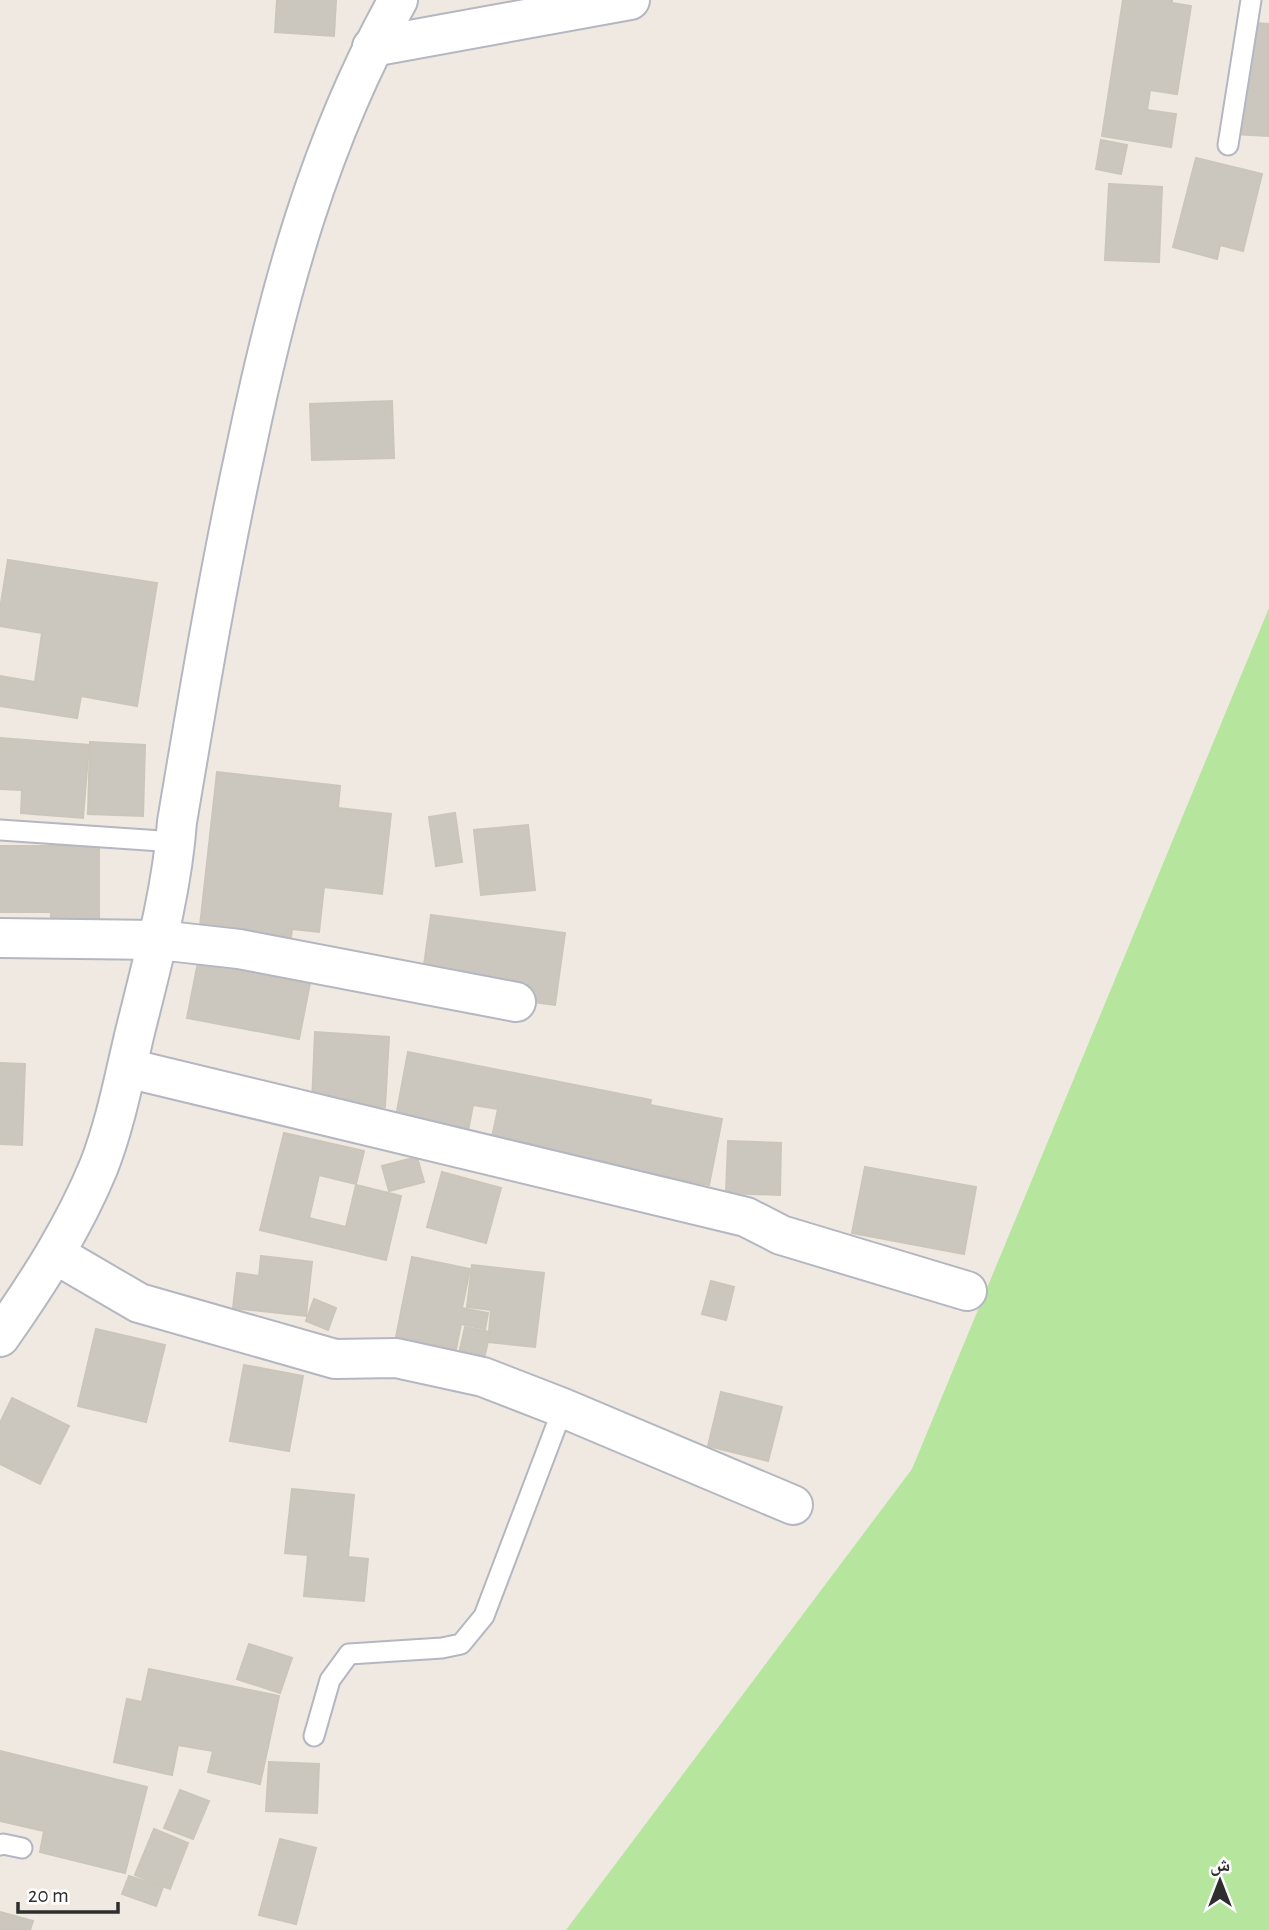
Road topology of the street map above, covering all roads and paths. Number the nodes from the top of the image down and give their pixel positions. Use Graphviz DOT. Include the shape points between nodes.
graph roads {
  1 [pos="398,0"];
  2 [pos="630,0"];
  3 [pos="1251,0"];
  4 [pos="372,47"];
  5 [pos="1228,145"];
  6 [pos="0,831"];
  7 [pos="176,842"];
  8 [pos="0,938"];
  9 [pos="159,940"];
  10 [pos="516,1002"];
  11 [pos="127,1068"];
  12 [pos="55,1254"];
  13 [pos="967,1291"];
  14 [pos="0,1337"];
  15 [pos="563,1408"];
  16 [pos="793,1505"];
  17 [pos="314,1736"];
  18 [pos="0,1845"];
  19 [pos="22,1848"];
  1 -- 4 [label="street"];
  2 -- 4 [label="street"];
  3 -- 5 [label="lane"];
  4 -- 7 [label="street" via="315,186 284,281 229,526"];
  6 -- 7 [label="lane"];
  7 -- 9 [label="street"];
  8 -- 9 [label="street"];
  9 -- 10 [label="street" via="239,949"];
  9 -- 11 [label="street"];
  11 -- 12 [label="street" via="99,1164"];
  11 -- 13 [label="street" via="746,1217 781,1235"];
  12 -- 14 [label="street"];
  12 -- 15 [label="street" via="139,1303 335,1359 396,1358 483,1377"];
  15 -- 16 [label="street"];
  15 -- 17 [label="lane" via="484,1616 461,1644 349,1654 330,1680"];
  18 -- 19 [label="lane"];
}
